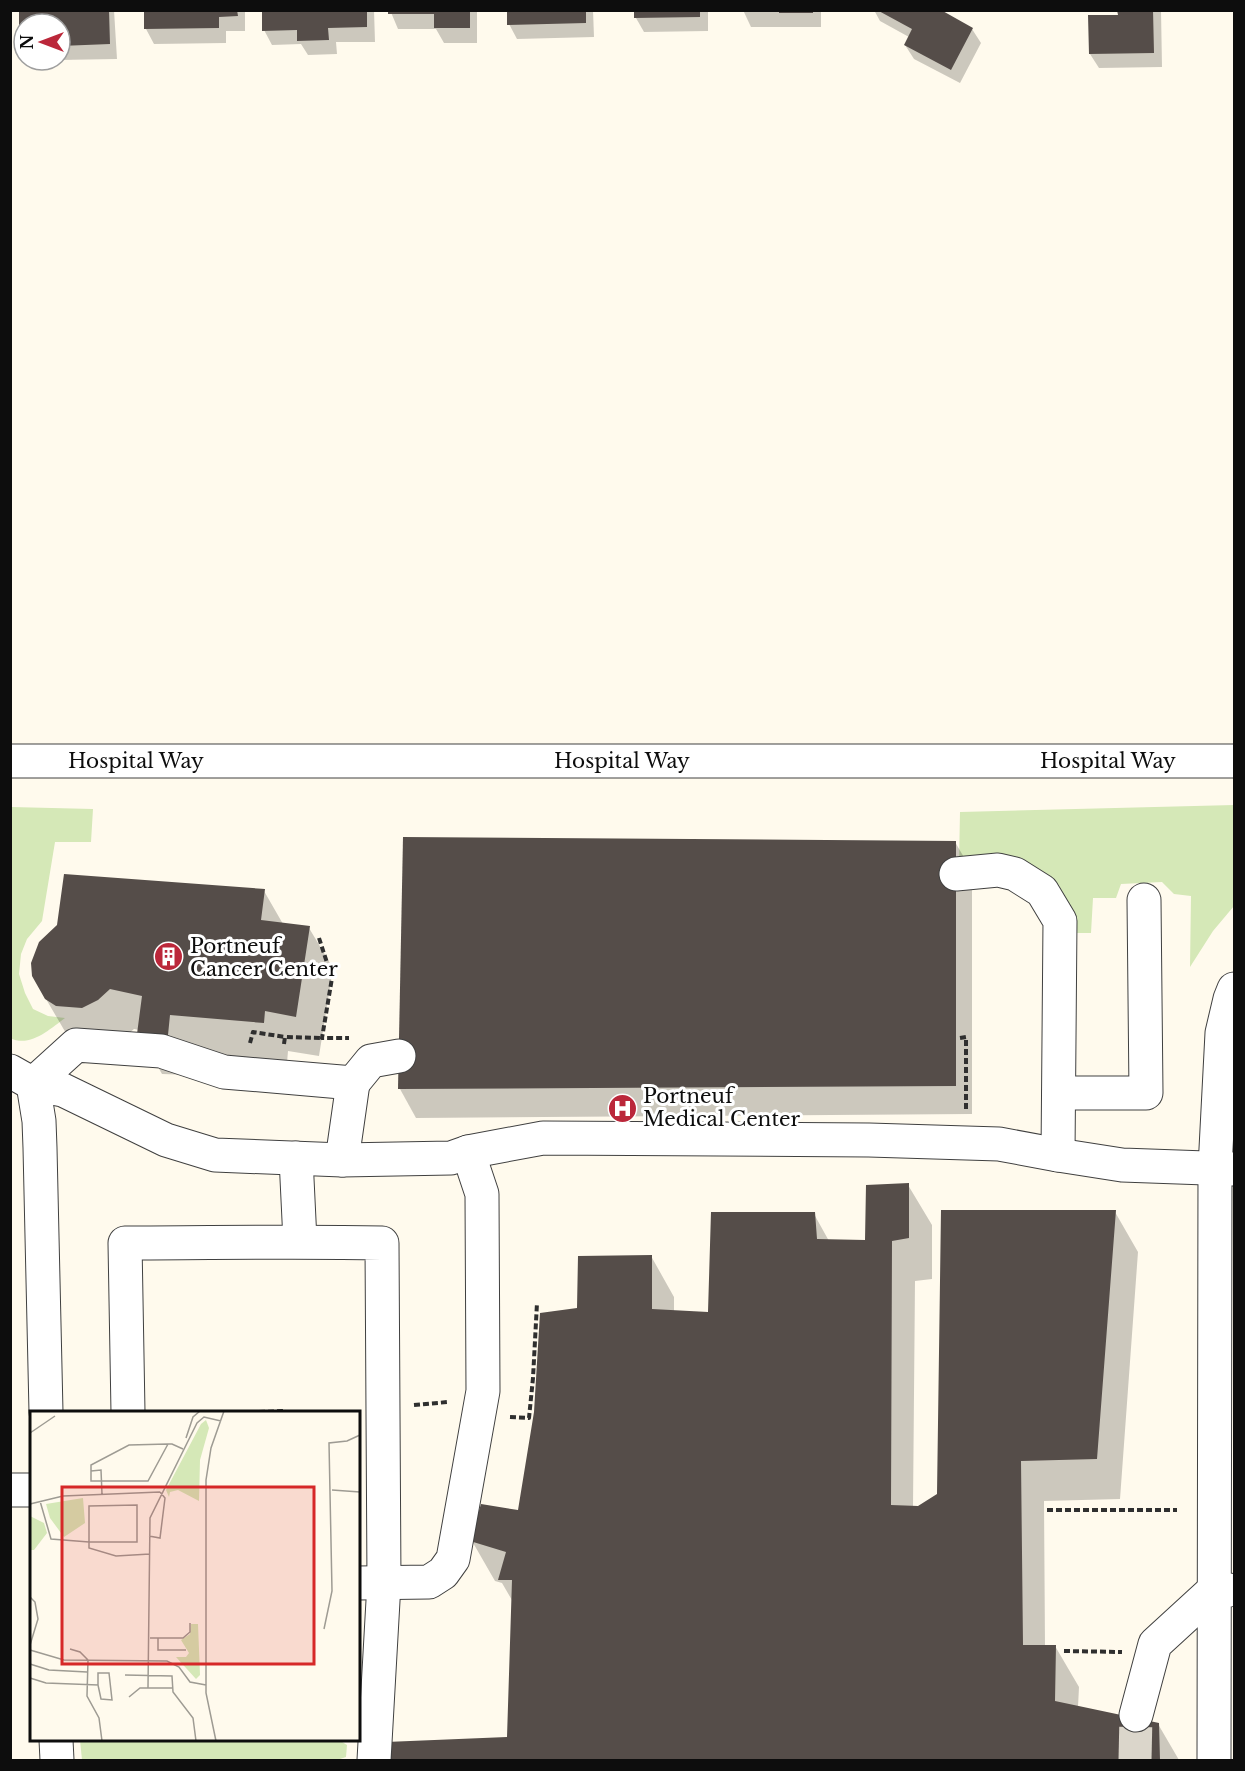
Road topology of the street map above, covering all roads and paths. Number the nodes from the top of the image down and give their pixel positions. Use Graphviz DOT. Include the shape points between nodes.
graph roads {
  1 [pos="10,761"];
  2 [pos="1234,761"];
  3 [pos="956,874"];
  4 [pos="1144,900"];
  5 [pos="319,938"];
  6 [pos="1234,989"];
  7 [pos="285,1037"];
  8 [pos="251,1038"];
  9 [pos="322,1038"];
  10 [pos="356,1038"];
  11 [pos="960,1038"];
  12 [pos="285,1043"];
  13 [pos="399,1056"];
  14 [pos="22,1077"];
  15 [pos="353,1083"];
  16 [pos="1059,1083"];
  17 [pos="966,1117"];
  18 [pos="468,1152"];
  19 [pos="1058,1155"];
  20 [pos="296,1158"];
  21 [pos="342,1160"];
  22 [pos="1225,1168"];
  23 [pos="300,1241"];
  24 [pos="537,1303"];
  25 [pos="457,1403"];
  26 [pos="409,1406"];
  27 [pos="46,1411"];
  28 [pos="128,1411"];
  29 [pos="524,1418"];
  30 [pos="10,1490"];
  31 [pos="30,1490"];
  32 [pos="1047,1510"];
  33 [pos="1177,1510"];
  34 [pos="371,1583"];
  35 [pos="1225,1589"];
  36 [pos="1064,1651"];
  37 [pos="1125,1652"];
  38 [pos="1136,1715"];
  39 [pos="56,1741"];
  40 [pos="57,1761"];
  41 [pos="374,1761"];
  42 [pos="1214,1761"];
  1 -- 2 [label="street, Hospital Way"];
  3 -- 16 [label="street" via="998,870 1016,874 1042,891 1060,921"];
  4 -- 16 [label="street" via="1146,1083"];
  5 -- 9 [label="path" via="332,978"];
  6 -- 22 [label="street" via="1222,1033"];
  7 -- 8 [label="path" via="253,1032"];
  7 -- 9 [label="path"];
  7 -- 12 [label="path"];
  9 -- 10 [label="path"];
  11 -- 17 [label="path" via="966,1037"];
  13 -- 15 [label="street" via="371,1061"];
  14 -- 15 [label="street" via="76,1045 161,1051 224,1072"];
  14 -- 20 [label="street" via="63,1090 166,1140 215,1155"];
  14 -- 27 [label="street" via="39,1121"];
  15 -- 21 [label="street"];
  16 -- 19 [label="street"];
  18 -- 19 [label="street" via="543,1138 999,1144"];
  18 -- 21 [label="street" via="451,1158"];
  18 -- 34 [label="street" via="482,1194 483,1391 453,1559 443,1573 429,1582"];
  19 -- 22 [label="street" via="1122,1165"];
  20 -- 21 [label="street"];
  20 -- 23 [label="street"];
  22 -- 35 [label="street"];
  23 -- 28 [label="street" via="125,1243"];
  23 -- 34 [label="street" via="382,1243"];
  24 -- 29 [label="path" via="529,1418"];
  25 -- 26 [label="path"];
  30 -- 31 [label="street"];
  32 -- 33 [label="path"];
  34 -- 41 [label="street"];
  35 -- 38 [label="street" via="1155,1644"];
  35 -- 42 [label="street"];
  36 -- 37 [label="path"];
  39 -- 40 [label="street"];
}
